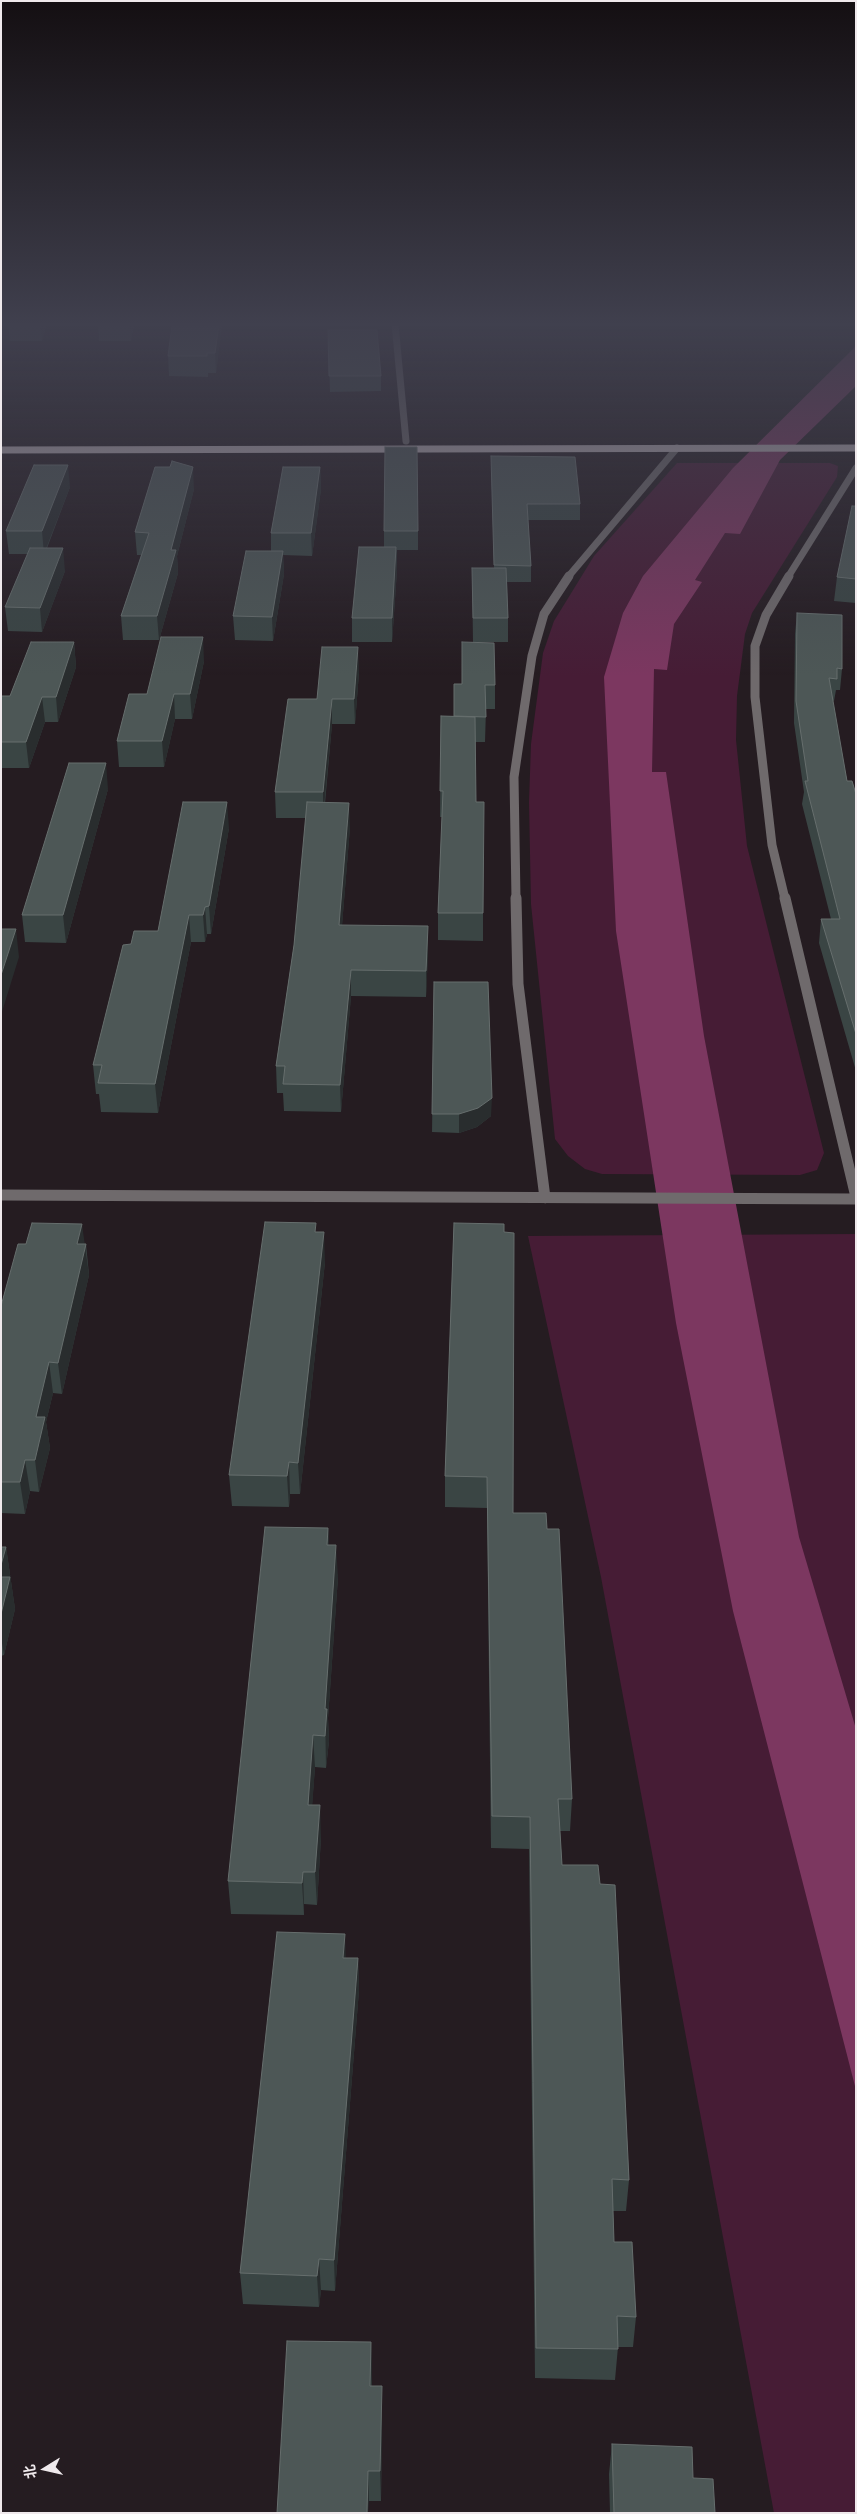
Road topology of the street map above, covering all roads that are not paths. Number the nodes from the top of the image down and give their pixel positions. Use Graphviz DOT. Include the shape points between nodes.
graph roads {
  1 [pos="276,441"];
  2 [pos="1,442"];
  3 [pos="677,448"];
  4 [pos="856,448"];
  5 [pos="1,450"];
  6 [pos="856,468"];
  7 [pos="1,1196"];
  8 [pos="545,1198"];
  9 [pos="856,1198"];
  1 -- 2 [label="main road"];
  3 -- 4 [label="main road"];
  3 -- 5 [label="main road"];
  3 -- 8 [label="street" via="569,575 544,614 532,656 514,777 518,974"];
  6 -- 9 [label="street" via="766,615 755,646 755,697 772,845"];
  7 -- 8 [label="street"];
  8 -- 9 [label="street"];
}
